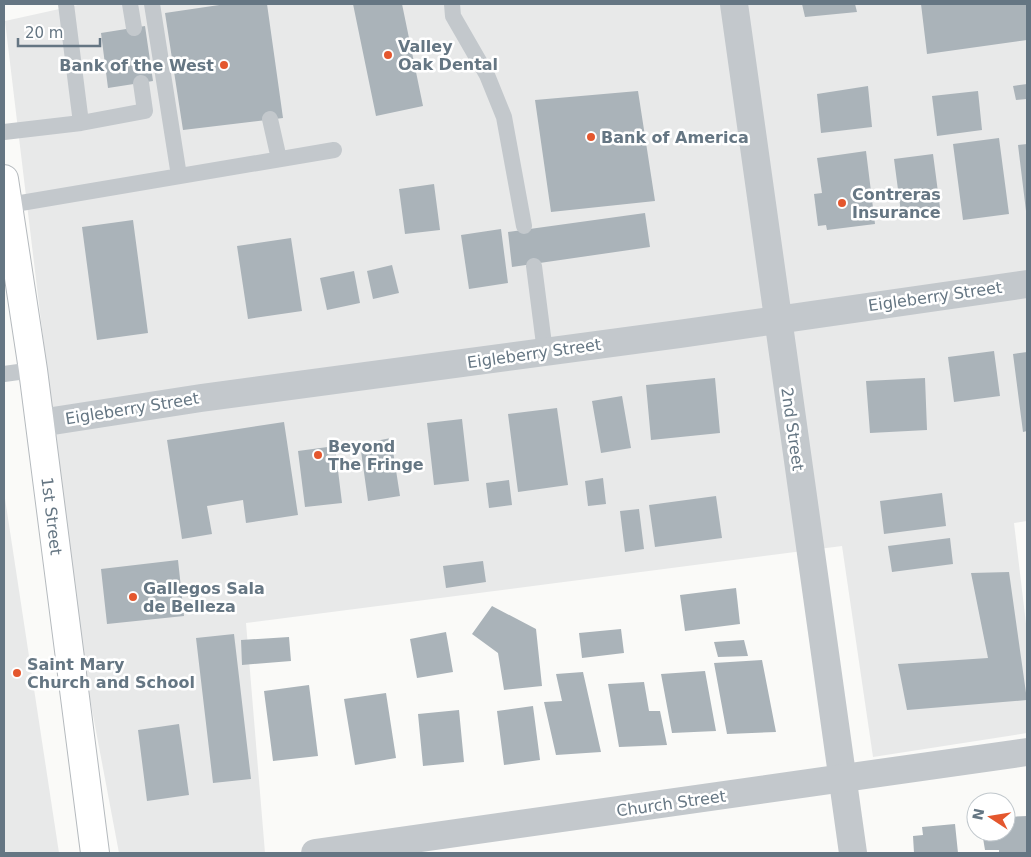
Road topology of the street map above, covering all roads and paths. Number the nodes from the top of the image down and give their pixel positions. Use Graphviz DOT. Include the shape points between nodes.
graph roads {
  1 [pos="66,4"];
  2 [pos="130,4"];
  3 [pos="152,4"];
  4 [pos="452,4"];
  5 [pos="734,4"];
  6 [pos="134,28"];
  7 [pos="142,83"];
  8 [pos="270,119"];
  9 [pos="82,123"];
  10 [pos="4,132"];
  11 [pos="334,150"];
  12 [pos="279,159"];
  13 [pos="179,176"];
  14 [pos="6,192"];
  15 [pos="524,226"];
  16 [pos="534,266"];
  17 [pos="1027,284"];
  18 [pos="777,318"];
  19 [pos="545,352"];
  20 [pos="33,370"];
  21 [pos="4,374"];
  22 [pos="40,423"];
  23 [pos="1027,752"];
  24 [pos="842,778"];
  25 [pos="95,853"];
  26 [pos="315,853"];
  27 [pos="853,853"];
  1 -- 9 [label="lane"];
  2 -- 6 [label="lane"];
  3 -- 13 [label="lane"];
  4 -- 15 [label="lane" via="453,16 487,75 504,117"];
  5 -- 18 [label="street, 2nd Street"];
  7 -- 9 [label="lane" via="145,110"];
  8 -- 12 [label="lane"];
  9 -- 10 [label="lane"];
  11 -- 12 [label="lane"];
  12 -- 13 [label="lane"];
  13 -- 14 [label="lane"];
  14 -- 20 [label="main road, 1st Street"];
  16 -- 19 [label="lane"];
  17 -- 18 [label="street, Eigleberry Street"];
  18 -- 19 [label="street, Eigleberry Street"];
  18 -- 24 [label="street, 2nd Street"];
  19 -- 22 [label="street, Eigleberry Street"];
  20 -- 21 [label="lane"];
  20 -- 22 [label="main road, 1st Street"];
  22 -- 25 [label="main road, 1st Street"];
  23 -- 24 [label="street, Church Street"];
  24 -- 26 [label="street, Church Street"];
  24 -- 27 [label="street, 2nd Street"];
}
